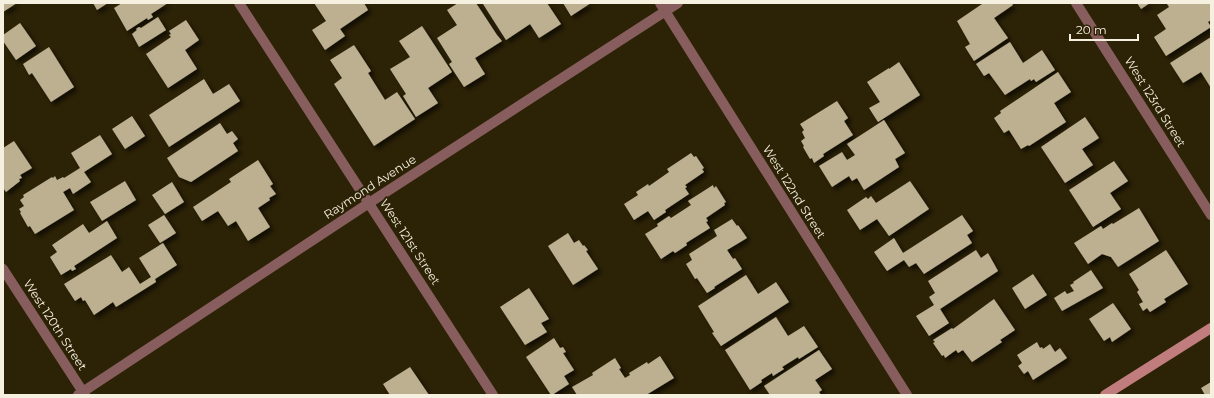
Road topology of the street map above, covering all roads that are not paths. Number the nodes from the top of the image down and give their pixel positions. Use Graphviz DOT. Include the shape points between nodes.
graph roads {
  1 [pos="240,3"];
  2 [pos="678,3"];
  3 [pos="1076,3"];
  4 [pos="662,7"];
  5 [pos="369,202"];
  6 [pos="1211,215"];
  7 [pos="3,269"];
  8 [pos="1211,328"];
  9 [pos="82,394"];
  10 [pos="493,395"];
  11 [pos="907,395"];
  12 [pos="1105,395"];
  1 -- 5 [label="street, West 121st Street"];
  2 -- 4 [label="street, Raymond Avenue"];
  3 -- 6 [label="street, West 123rd Street"];
  4 -- 5 [label="street, Raymond Avenue"];
  4 -- 11 [label="street, West 122nd Street"];
  5 -- 9 [label="street, Raymond Avenue"];
  5 -- 10 [label="street, West 121st Street"];
  7 -- 9 [label="street, West 120th Street"];
  8 -- 12 [label="main road"];
}
